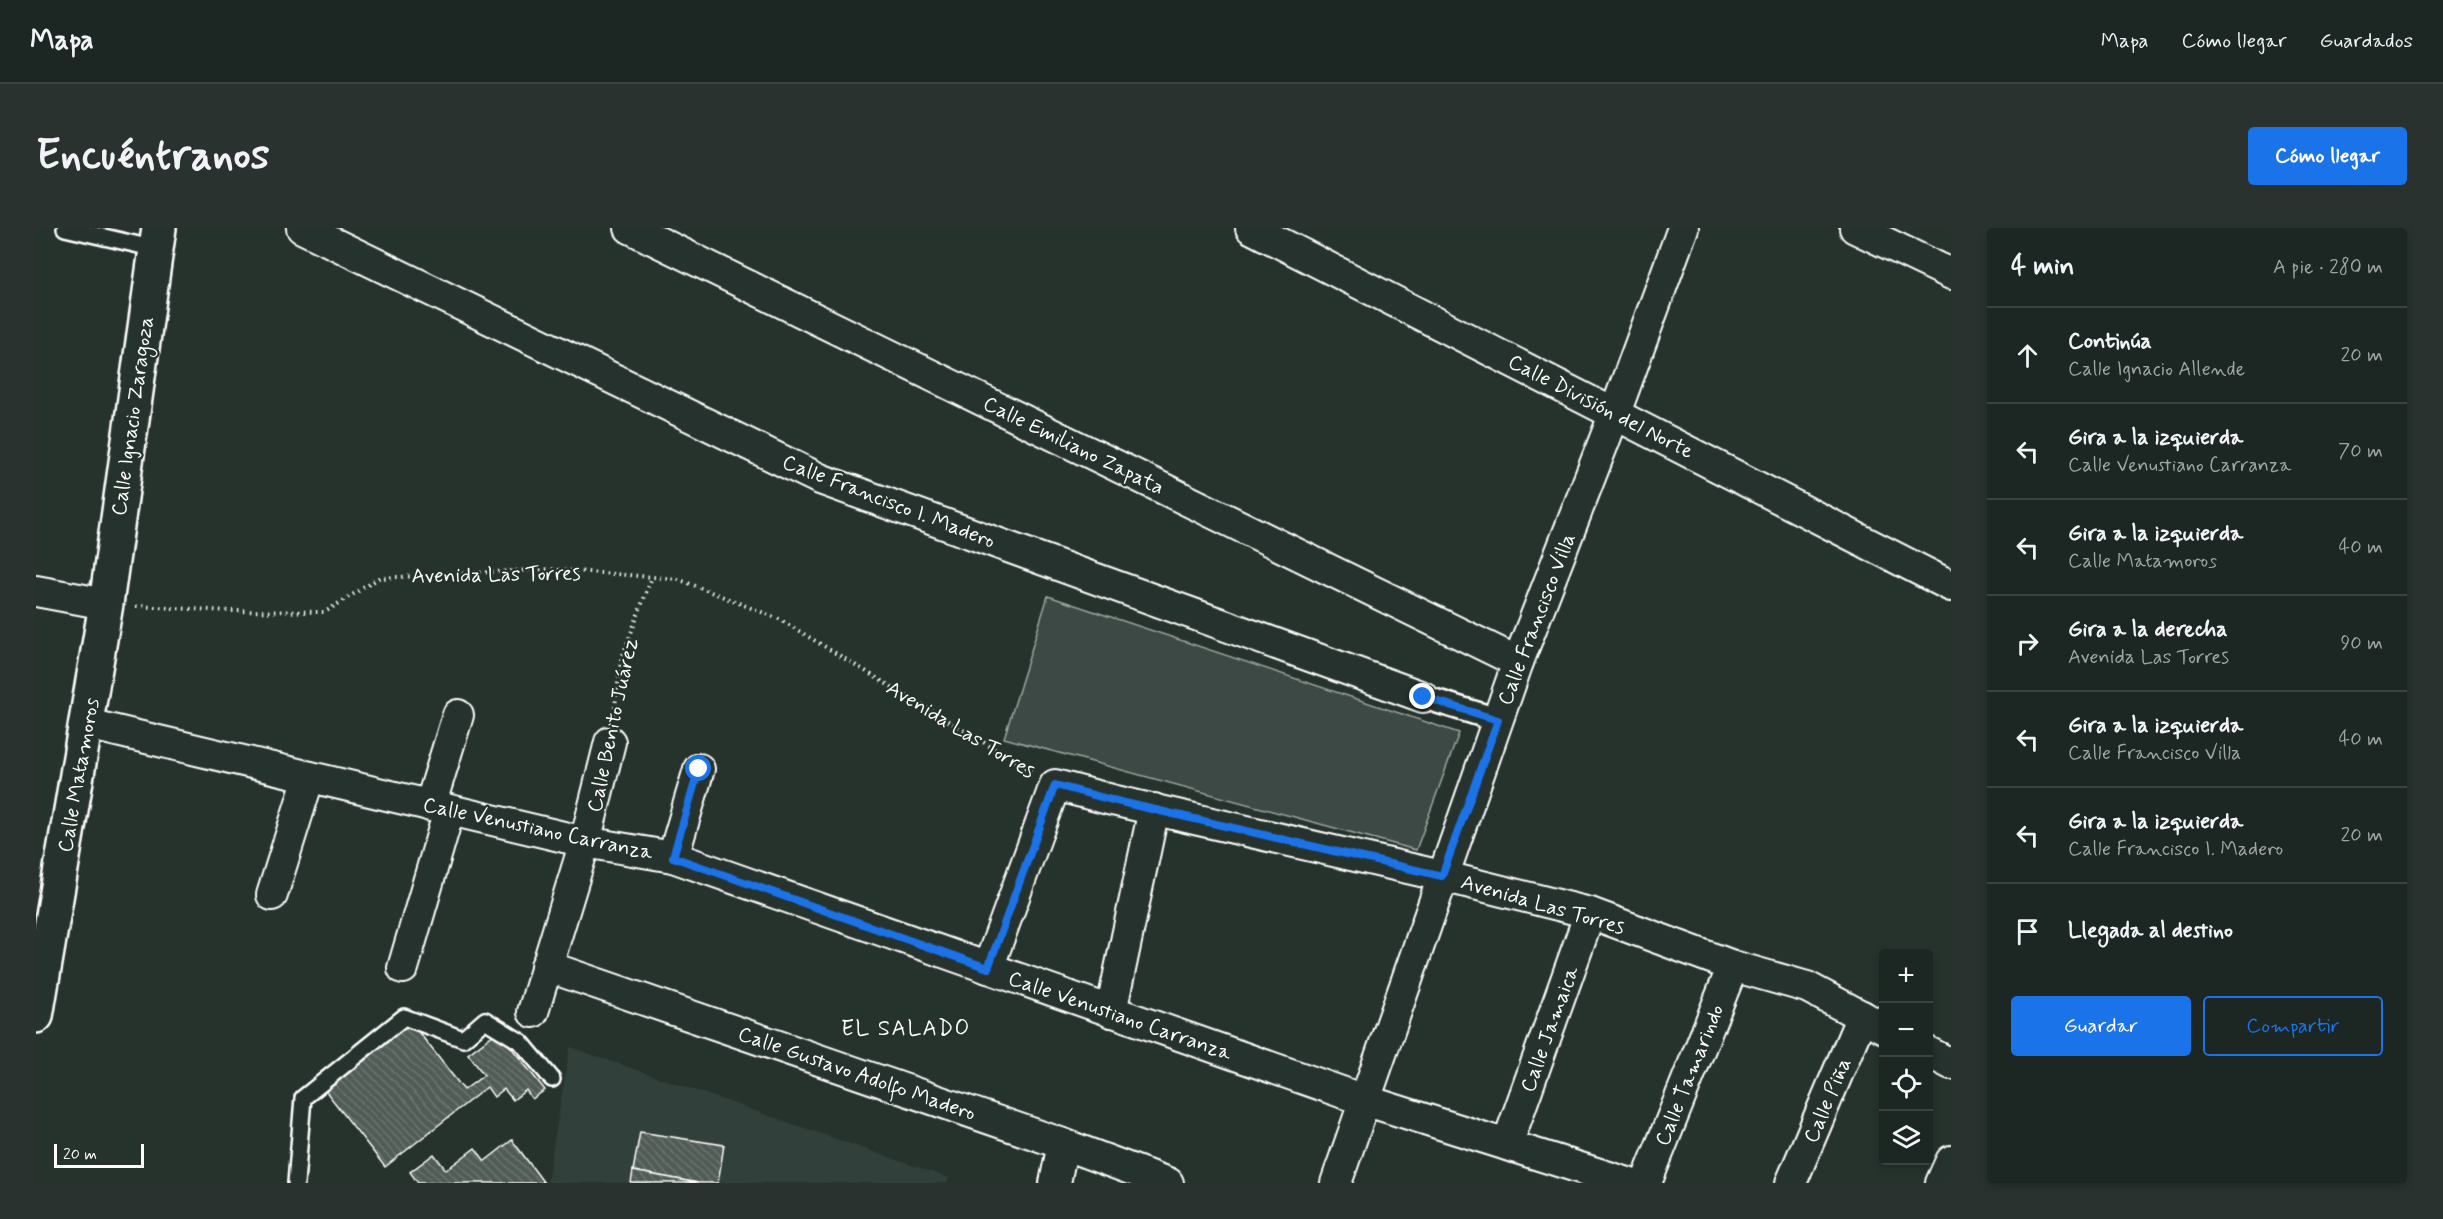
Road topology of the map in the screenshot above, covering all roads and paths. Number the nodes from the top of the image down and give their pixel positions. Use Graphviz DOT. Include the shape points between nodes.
graph roads {
  1 [pos="65,228"];
  2 [pos="302,228"];
  3 [pos="630,228"];
  4 [pos="1251,228"];
  5 [pos="1683,228"];
  6 [pos="1855,228"];
  7 [pos="158,239"];
  8 [pos="1951,274"];
  9 [pos="1615,413"];
  10 [pos="652,577"];
  11 [pos="1951,586"];
  12 [pos="36,591"];
  13 [pos="106,604"];
  14 [pos="1518,662"];
  15 [pos="1423,697"];
  16 [pos="458,715"];
  17 [pos="1498,720"];
  18 [pos="87,724"];
  19 [pos="610,742"];
  20 [pos="699,769"];
  21 [pos="309,777"];
  22 [pos="1055,785"];
  23 [pos="439,808"];
  24 [pos="1154,809"];
  25 [pos="585,842"];
  26 [pos="673,857"];
  27 [pos="1442,876"];
  28 [pos="272,895"];
  29 [pos="1590,913"];
  30 [pos="546,966"];
  31 [pos="1733,966"];
  32 [pos="403,968"];
  33 [pos="988,968"];
  34 [pos="532,1012"];
  35 [pos="1112,1012"];
  36 [pos="36,1016"];
  37 [pos="1873,1022"];
  38 [pos="1933,1054"];
  39 [pos="1951,1064"];
  40 [pos="552,1079"];
  41 [pos="1364,1100"];
  42 [pos="1063,1144"];
  43 [pos="1507,1144"];
  44 [pos="1951,1161"];
  45 [pos="296,1183"];
  46 [pos="1055,1183"];
  47 [pos="1168,1183"];
  48 [pos="1336,1183"];
  49 [pos="1628,1183"];
  50 [pos="1646,1183"];
  51 [pos="1791,1183"];
  52 [pos="1941,1183"];
  1 -- 7 [label="lane"];
  2 -- 15 [label="street, Calle Francisco I. Madero" via="820,479"];
  3 -- 14 [label="street, Calle Emiliano Zapata"];
  4 -- 9 [label="street, Calle División del Norte"];
  5 -- 9 [label="street, Calle Francisco Villa"];
  6 -- 8 [label="street"];
  7 -- 13 [label="street, Calle Ignacio Zaragoza"];
  9 -- 11 [label="street, Calle División del Norte"];
  9 -- 14 [label="street, Calle Francisco Villa"];
  10 -- 13 [label="path, Avenida Las Torres" via="550,568 379,578 325,612"];
  10 -- 19 [label="path, Calle Benito Juárez" via="621,660"];
  10 -- 22 [label="path, Avenida Las Torres" via="678,579 779,619"];
  12 -- 13 [label="street"];
  13 -- 18 [label="street, Calle Matamoros"];
  14 -- 17 [label="street, Calle Francisco Villa"];
  15 -- 17 [label="street, Calle Francisco I. Madero"];
  16 -- 23 [label="street"];
  17 -- 27 [label="street, Calle Francisco Villa"];
  18 -- 21 [label="street, Calle Venustiano Carranza"];
  18 -- 36 [label="street, Calle Matamoros"];
  19 -- 25 [label="street, Calle Benito Juárez"];
  20 -- 26 [label="street"];
  21 -- 23 [label="street, Calle Venustiano Carranza"];
  21 -- 28 [label="street"];
  22 -- 24 [label="street, Avenida Las Torres"];
  22 -- 33 [label="street"];
  23 -- 25 [label="street, Calle Venustiano Carranza"];
  23 -- 32 [label="street"];
  24 -- 27 [label="street, Avenida Las Torres"];
  24 -- 35 [label="street"];
  25 -- 26 [label="street, Calle Venustiano Carranza"];
  25 -- 30 [label="street, Calle Benito Juárez"];
  26 -- 33 [label="street, Calle Venustiano Carranza"];
  27 -- 29 [label="street, Avenida Las Torres"];
  27 -- 41 [label="street, Calle Francisco Villa"];
  29 -- 31 [label="street, Avenida Las Torres"];
  29 -- 43 [label="street, Calle Jamaica"];
  30 -- 34 [label="street, Calle Benito Juárez"];
  30 -- 42 [label="street, Calle Gustavo Adolfo Madero"];
  31 -- 37 [label="street, Avenida Las Torres" via="1807,987"];
  31 -- 50 [label="street, Calle Tamarindo"];
  33 -- 35 [label="street, Calle Venustiano Carranza"];
  35 -- 41 [label="street, Calle Venustiano Carranza"];
  37 -- 51 [label="street, Calle Piña"];
  38 -- 39 [label="street"];
  40 -- 45 [label="lane" via="521,1042 485,1020 463,1040 404,1017 303,1098"];
  41 -- 43 [label="street, Calle Venustiano Carranza"];
  41 -- 48 [label="street, Calle Francisco Villa"];
  42 -- 46 [label="street"];
  42 -- 47 [label="street, Calle Gustavo Adolfo Madero"];
  43 -- 49 [label="street, Calle Venustiano Carranza"];
  44 -- 52 [label="street"];
}
